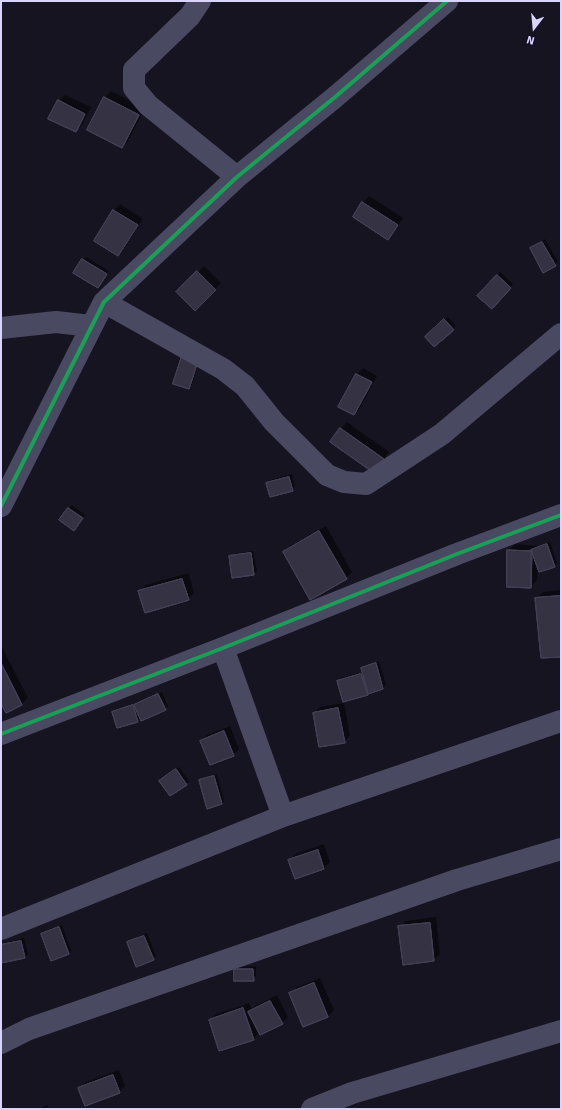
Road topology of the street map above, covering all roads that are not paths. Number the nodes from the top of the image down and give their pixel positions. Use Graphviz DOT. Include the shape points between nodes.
graph roads {
  1 [pos="447,1"];
  2 [pos="198,2"];
  3 [pos="237,177"];
  4 [pos="104,302"];
  5 [pos="92,326"];
  6 [pos="1,328"];
  7 [pos="561,334"];
  8 [pos="1,506"];
  9 [pos="561,515"];
  10 [pos="223,648"];
  11 [pos="561,721"];
  12 [pos="1,734"];
  13 [pos="283,816"];
  14 [pos="561,849"];
  15 [pos="1,929"];
  16 [pos="561,1031"];
  17 [pos="1,1043"];
  18 [pos="312,1109"];
  1 -- 3 [label="street"];
  2 -- 3 [label="street" via="190,16 134,70 134,88 148,105"];
  3 -- 4 [label="street"];
  4 -- 5 [label="street"];
  4 -- 7 [label="street" via="223,369 245,386 274,422 327,475 344,482 366,484 442,434"];
  5 -- 6 [label="street" via="56,322"];
  5 -- 8 [label="street"];
  9 -- 10 [label="street"];
  10 -- 12 [label="street"];
  10 -- 13 [label="street"];
  11 -- 13 [label="street"];
  13 -- 15 [label="street"];
  14 -- 17 [label="street" via="457,880 29,1029"];
  16 -- 18 [label="street" via="352,1093"];
}
